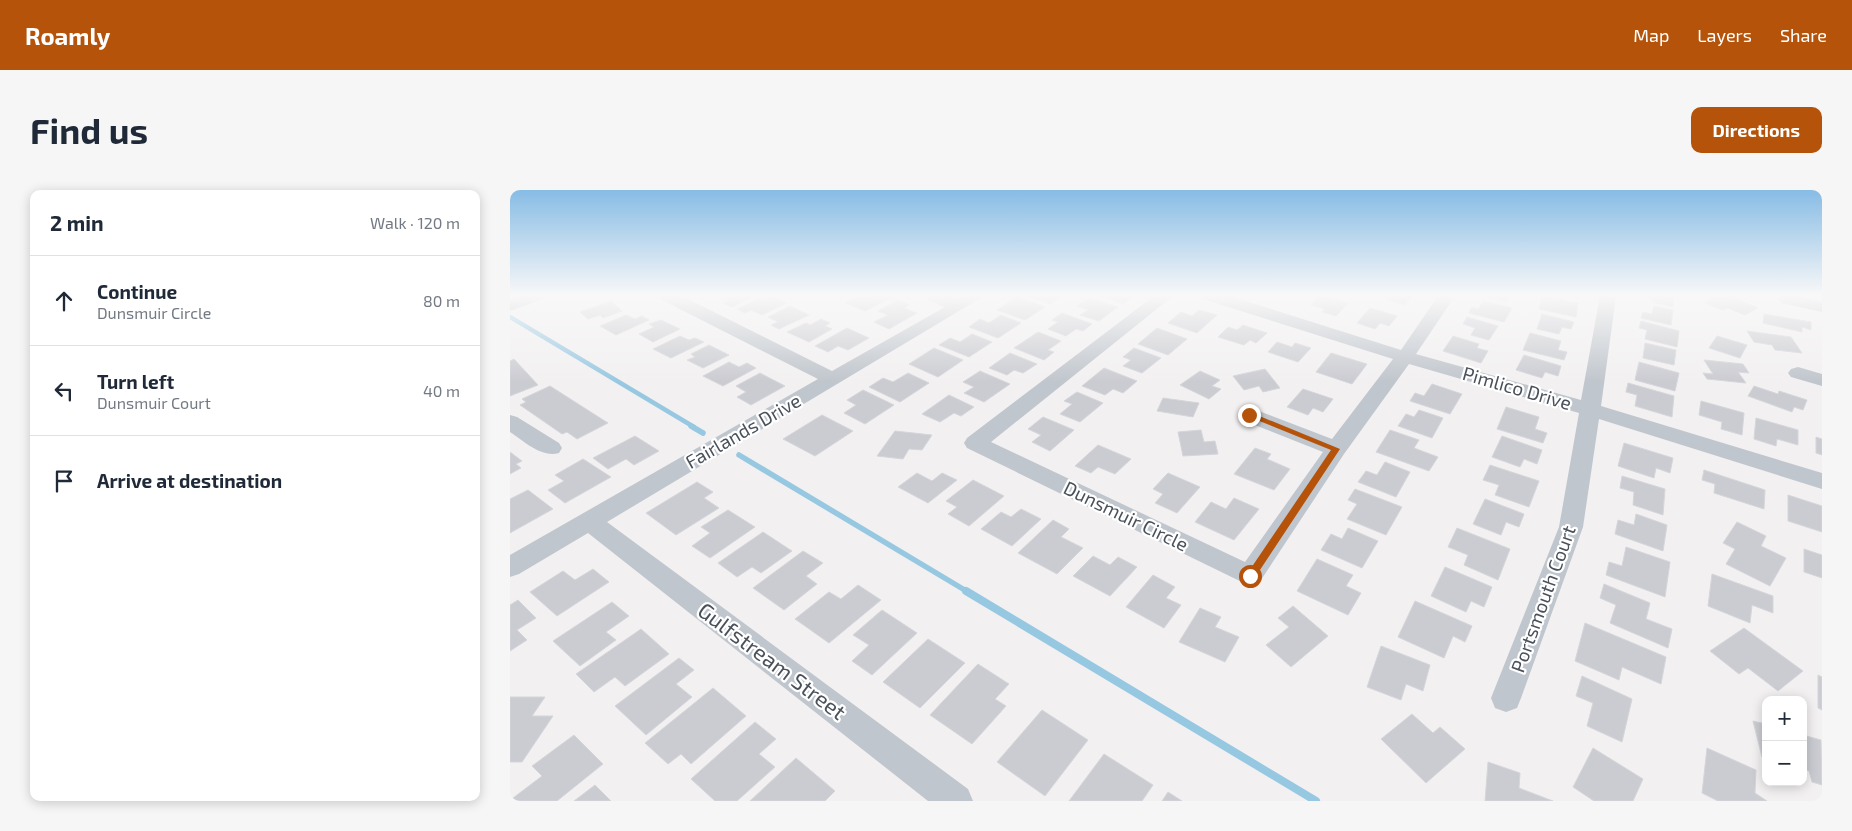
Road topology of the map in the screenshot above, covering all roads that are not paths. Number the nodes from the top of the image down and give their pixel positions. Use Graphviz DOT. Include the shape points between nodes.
graph roads {
  1 [pos="725,325"];
  2 [pos="926,325"];
  3 [pos="1128,325"];
  4 [pos="1303,325"];
  5 [pos="1428,325"];
  6 [pos="1603,325"];
  7 [pos="1406,357"];
  8 [pos="1798,373"];
  9 [pos="833,378"];
  10 [pos="1822,380"];
  11 [pos="1589,408"];
  12 [pos="1249,415"];
  13 [pos="511,423"];
  14 [pos="551,448"];
  15 [pos="1336,449"];
  16 [pos="1822,481"];
  17 [pos="589,521"];
  18 [pos="510,566"];
  19 [pos="1506,698"];
  20 [pos="956,801"];
  1 -- 9 [label="street"];
  2 -- 9 [label="street, Fairlands Drive"];
  3 -- 15 [label="street, Dunsmuir Circle" via="975,443 1250,576"];
  4 -- 7 [label="street, Pimlico Drive"];
  5 -- 7 [label="street, Dunsmuir Circle"];
  6 -- 11 [label="street, Portsmouth Court"];
  7 -- 11 [label="street, Pimlico Drive"];
  7 -- 15 [label="street, Dunsmuir Circle"];
  8 -- 10 [label="street"];
  9 -- 17 [label="street, Fairlands Drive"];
  11 -- 16 [label="street, Pimlico Drive"];
  11 -- 19 [label="street, Portsmouth Court" via="1571,527"];
  12 -- 15 [label="street"];
  13 -- 14 [label="street"];
  17 -- 18 [label="street, Fairlands Drive"];
  17 -- 20 [label="street, Gulfstream Street"];
}
